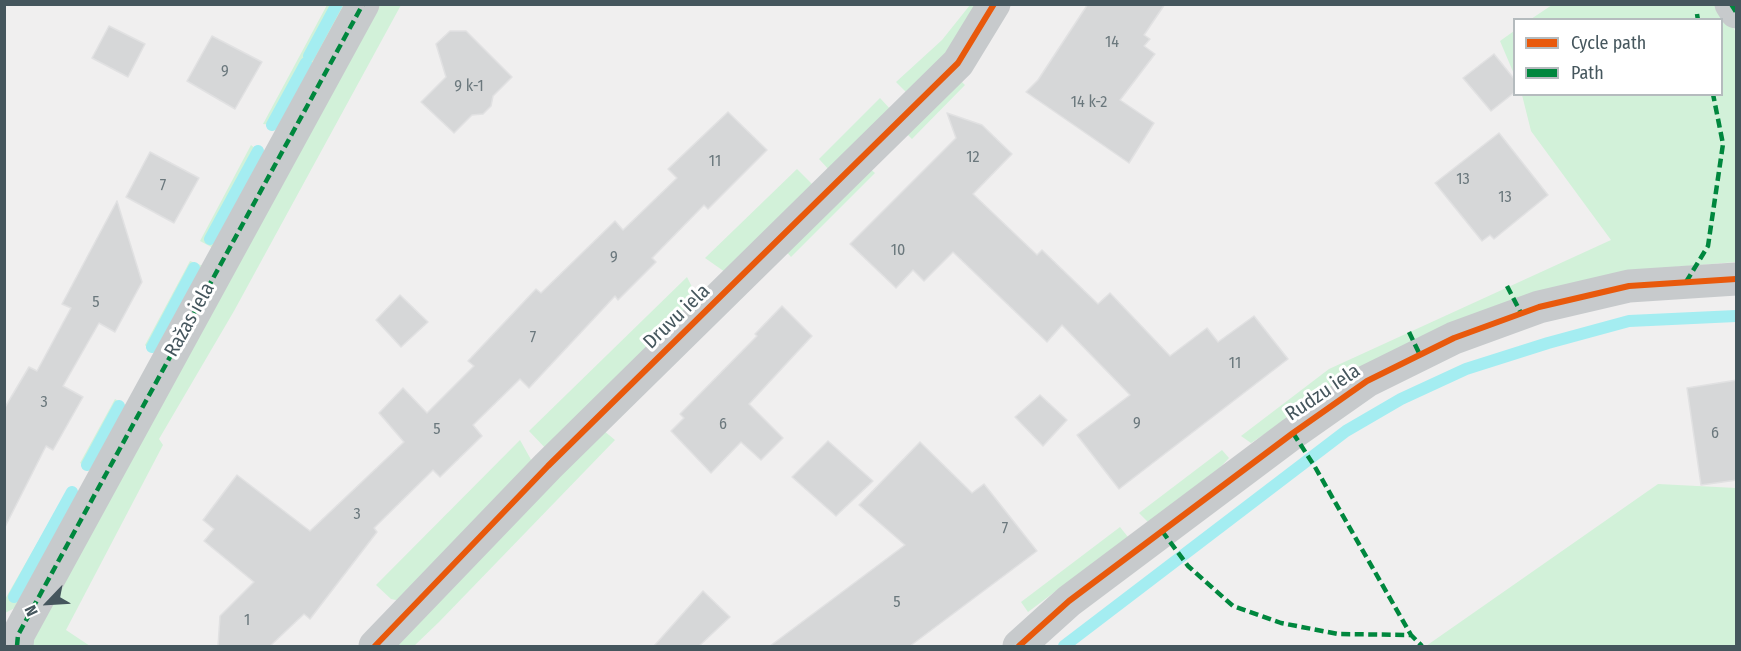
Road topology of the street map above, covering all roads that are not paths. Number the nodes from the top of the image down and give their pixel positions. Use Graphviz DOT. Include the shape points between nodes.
graph roads {
  1 [pos="363,4"];
  2 [pos="994,4"];
  3 [pos="1731,4"];
  4 [pos="1737,12"];
  5 [pos="1737,279"];
  6 [pos="18,641"];
  7 [pos="375,646"];
  8 [pos="1019,646"];
  1 -- 6 [label="street, Ražas iela"];
  2 -- 7 [label="street, Druvu iela" via="958,63 548,466"];
  3 -- 4 [label="street"];
  5 -- 8 [label="street, Rudzu iela" via="1629,286 1539,307 1454,338 1368,381 1069,601"];
}
